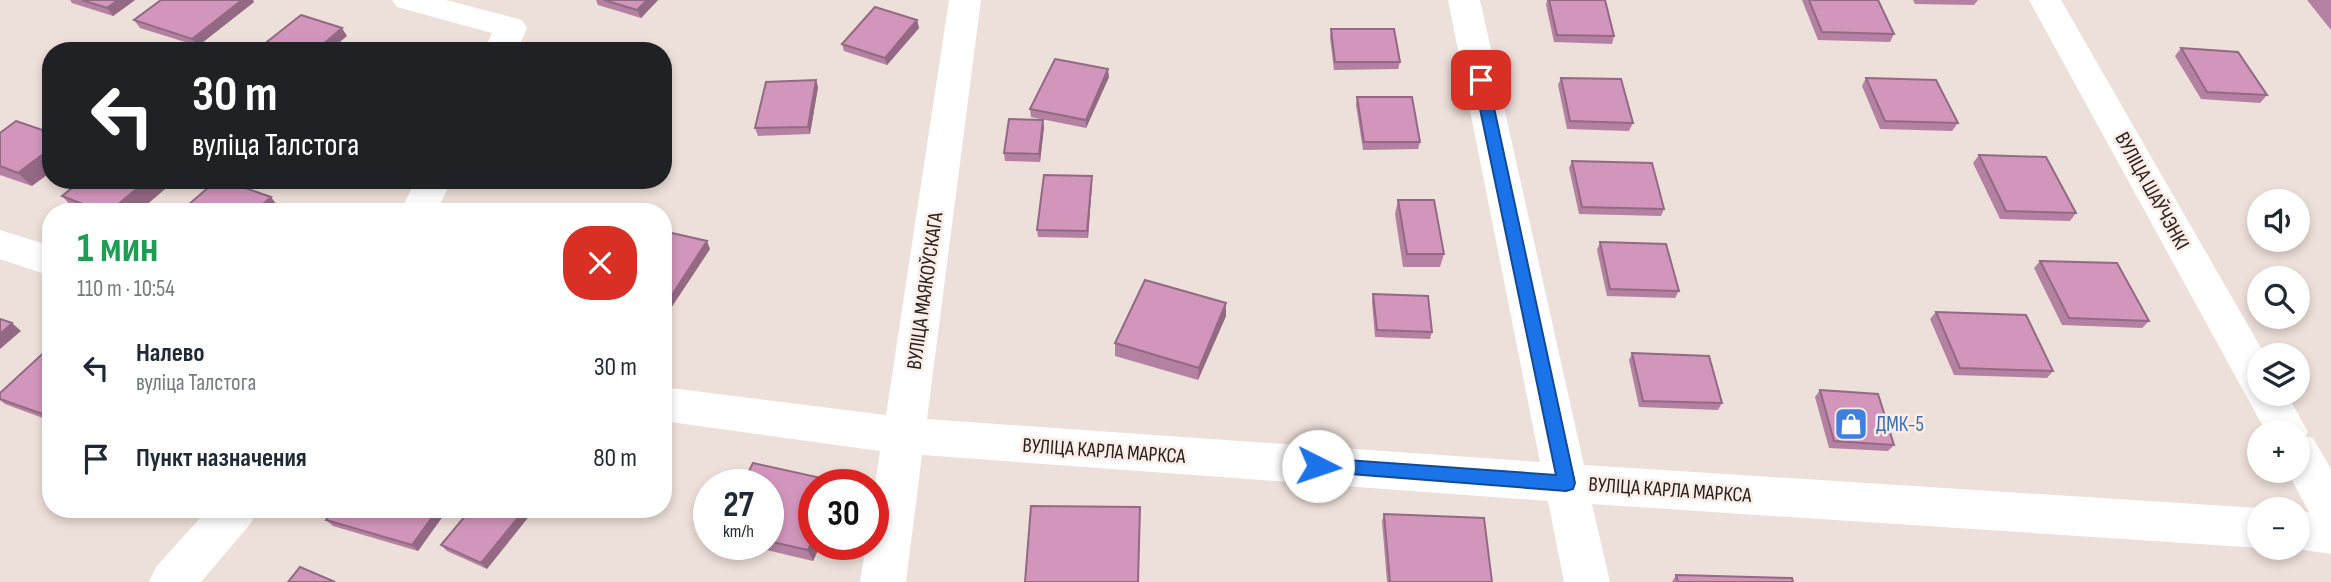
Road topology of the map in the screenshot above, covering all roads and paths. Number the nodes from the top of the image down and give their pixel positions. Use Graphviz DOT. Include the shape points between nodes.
graph roads {
  1 [pos="408,0"];
  2 [pos="965,0"];
  3 [pos="1464,0"];
  4 [pos="2045,0"];
  5 [pos="504,42"];
  6 [pos="0,244"];
  7 [pos="42,258"];
  8 [pos="2247,361"];
  9 [pos="672,405"];
  10 [pos="905,436"];
  11 [pos="2310,472"];
  12 [pos="1566,483"];
  13 [pos="2331,510"];
  14 [pos="228,518"];
  15 [pos="2247,527"];
  16 [pos="2310,532"];
  17 [pos="2331,534"];
  18 [pos="172,582"];
  19 [pos="883,582"];
  20 [pos="1587,582"];
  1 -- 5 [label="street" via="511,28"];
  2 -- 10 [label="street, ВУЛІЦА МАЯКОЎСКАГА"];
  3 -- 12 [label="street"];
  4 -- 8 [label="street, ВУЛІЦА ШАЎЧЭНКІ"];
  6 -- 7 [label="street"];
  9 -- 10 [label="street, ВУЛІЦА КАРЛА МАРКСА"];
  10 -- 12 [label="street, ВУЛІЦА КАРЛА МАРКСА"];
  10 -- 19 [label="street, ВУЛІЦА МАЯКОЎСКАГА"];
  11 -- 13 [label="street"];
  12 -- 15 [label="street, ВУЛІЦА КАРЛА МАРКСА"];
  12 -- 20 [label="street"];
  14 -- 18 [label="street"];
  16 -- 17 [label="street"];
}
